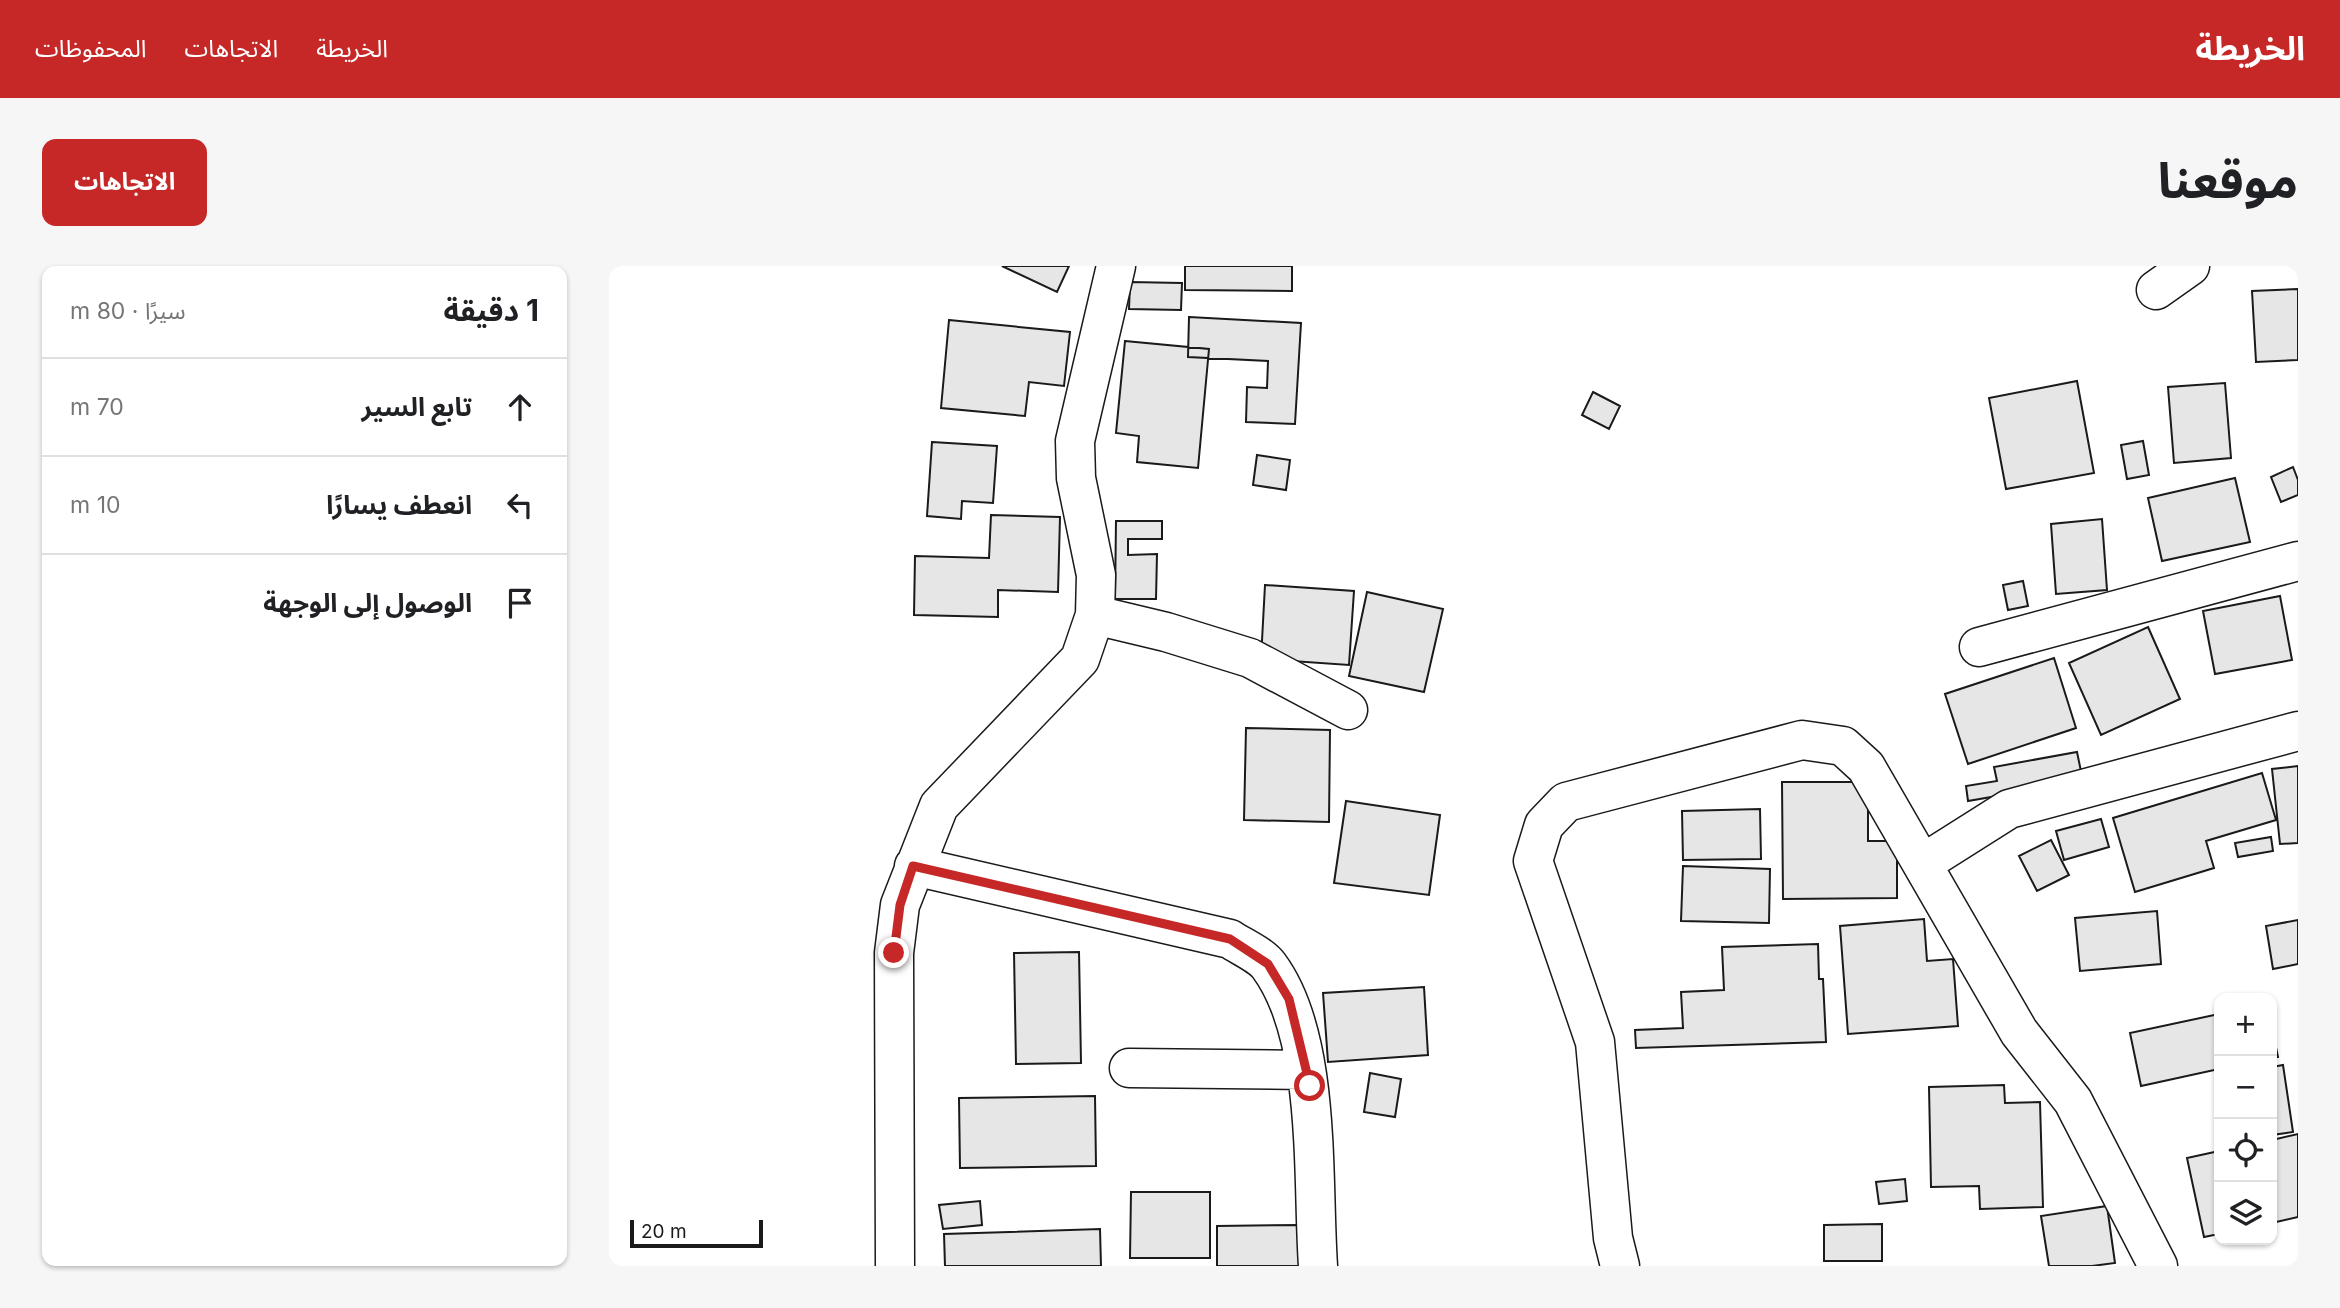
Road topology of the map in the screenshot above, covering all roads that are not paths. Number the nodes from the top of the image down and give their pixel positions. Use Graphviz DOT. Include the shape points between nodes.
graph roads {
  1 [pos="1116,266"];
  2 [pos="2190,266"];
  3 [pos="2156,290"];
  4 [pos="2298,561"];
  5 [pos="1095,615"];
  6 [pos="1979,647"];
  7 [pos="1348,710"];
  8 [pos="2298,731"];
  9 [pos="1922,864"];
  10 [pos="913,866"];
  11 [pos="1129,1068"];
  12 [pos="1306,1070"];
  13 [pos="895,1266"];
  14 [pos="1318,1266"];
  15 [pos="1619,1266"];
  16 [pos="2158,1266"];
  1 -- 5 [label="street" via="1075,441 1076,478 1096,575"];
  2 -- 3 [label="street"];
  4 -- 6 [label="street"];
  5 -- 7 [label="street" via="1250,658"];
  5 -- 10 [label="street" via="1080,659 939,806"];
  8 -- 9 [label="street" via="2009,809"];
  9 -- 15 [label="street" via="1866,767 1843,746 1802,740 1566,802 1545,825 1533,861 1595,1042"];
  9 -- 16 [label="street" via="2019,1032 2073,1101"];
  10 -- 12 [label="street" via="1230,939 1268,964 1289,999"];
  10 -- 13 [label="street" via="900,905 894,953"];
  11 -- 12 [label="street"];
  12 -- 14 [label="street"];
}
